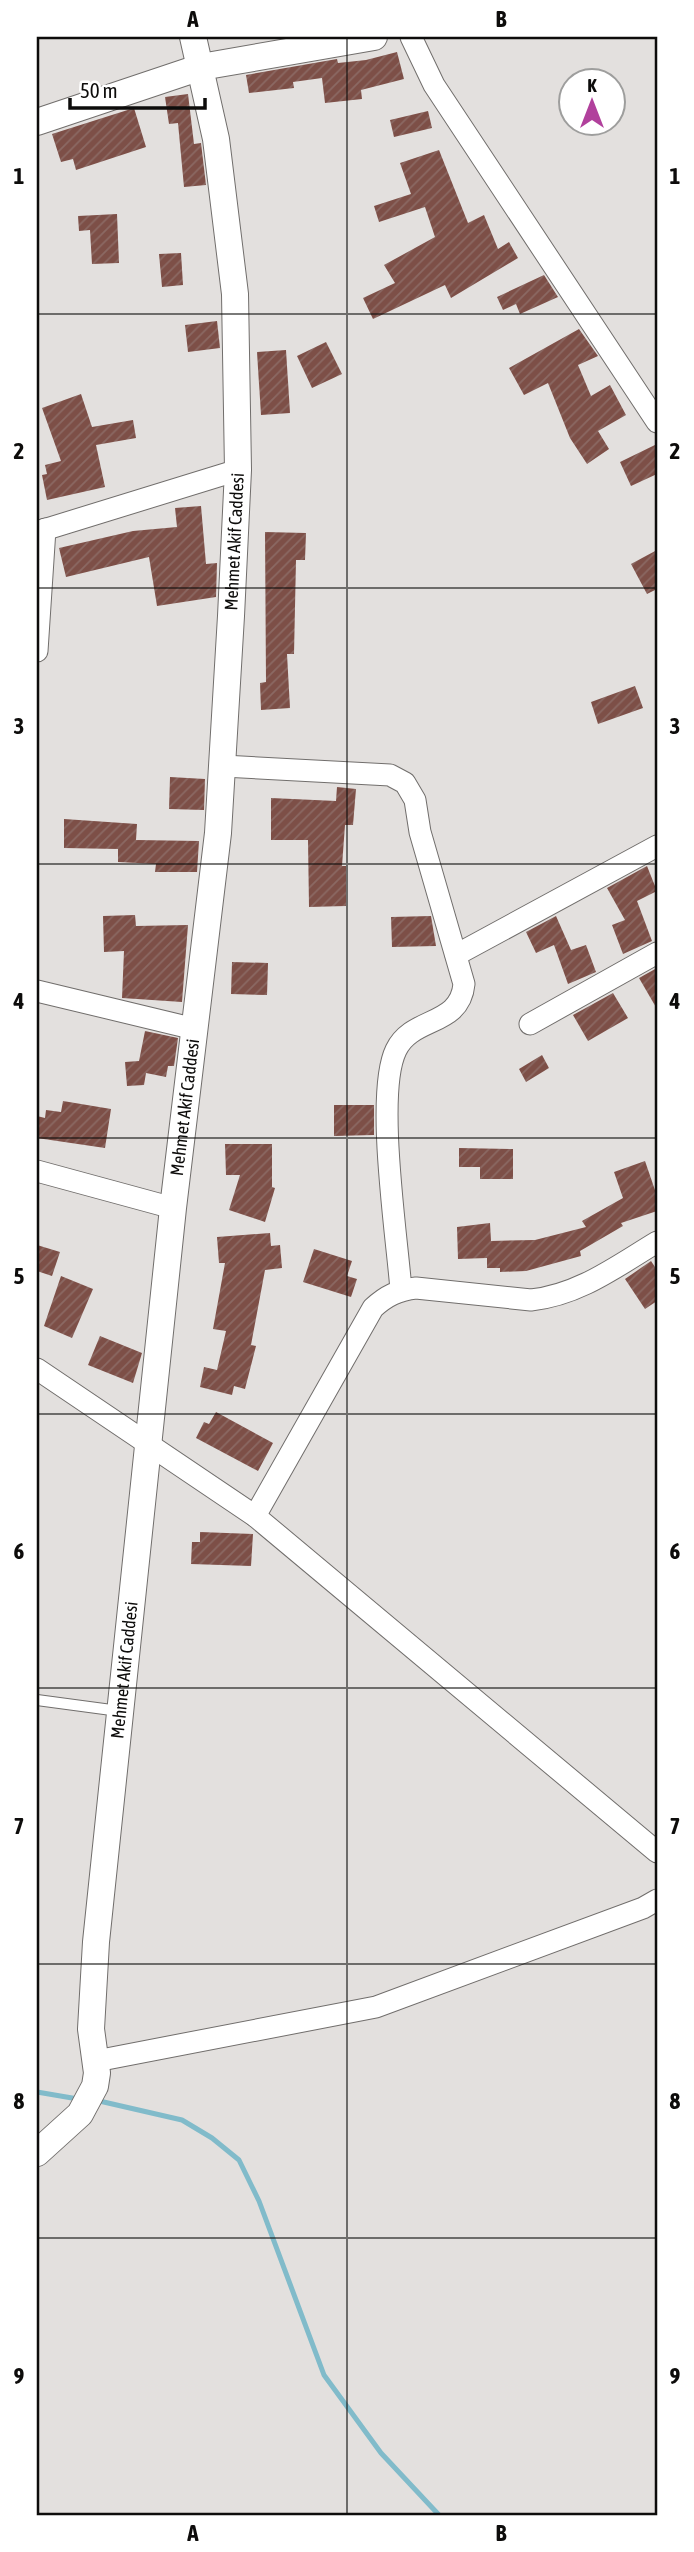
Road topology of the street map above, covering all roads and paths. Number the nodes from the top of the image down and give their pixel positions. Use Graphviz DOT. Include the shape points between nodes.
graph roads {
  1 [pos="193,37"];
  2 [pos="374,37"];
  3 [pos="411,37"];
  4 [pos="201,66"];
  5 [pos="37,122"];
  6 [pos="657,422"];
  7 [pos="238,470"];
  8 [pos="41,530"];
  9 [pos="37,651"];
  10 [pos="223,766"];
  11 [pos="657,846"];
  12 [pos="657,953"];
  13 [pos="456,955"];
  14 [pos="37,991"];
  15 [pos="530,1024"];
  16 [pos="195,1029"];
  17 [pos="37,1171"];
  18 [pos="173,1208"];
  19 [pos="657,1242"];
  20 [pos="401,1290"];
  21 [pos="37,1369"];
  22 [pos="150,1446"];
  23 [pos="255,1516"];
  24 [pos="37,1700"];
  25 [pos="119,1711"];
  26 [pos="657,1852"];
  27 [pos="657,1900"];
  28 [pos="92,2084"];
  29 [pos="37,2154"];
  1 -- 4 [label="street, Mehmet Akif Caddesi"];
  2 -- 4 [label="street"];
  3 -- 6 [label="street" via="433,85"];
  4 -- 5 [label="street"];
  4 -- 7 [label="street, Mehmet Akif Caddesi" via="216,139 235,294"];
  7 -- 8 [label="street"];
  7 -- 10 [label="street, Mehmet Akif Caddesi"];
  8 -- 9 [label="street"];
  10 -- 13 [label="street" via="380,774 404,783 415,800"];
  10 -- 16 [label="street, Mehmet Akif Caddesi"];
  11 -- 13 [label="street"];
  12 -- 15 [label="street"];
  13 -- 20 [label="street" via="464,984 459,1003 446,1017 407,1034 391,1067 388,1130"];
  14 -- 16 [label="street"];
  16 -- 18 [label="street, Mehmet Akif Caddesi"];
  17 -- 18 [label="street"];
  18 -- 22 [label="street, Mehmet Akif Caddesi"];
  19 -- 20 [label="street" via="578,1289 548,1298"];
  20 -- 23 [label="street" via="373,1308"];
  21 -- 22 [label="street"];
  22 -- 23 [label="street"];
  22 -- 25 [label="street, Mehmet Akif Caddesi"];
  23 -- 26 [label="street"];
  24 -- 25 [label="lane"];
  25 -- 28 [label="street, Mehmet Akif Caddesi" via="93,1989"];
  27 -- 28 [label="street" via="376,2007"];
  28 -- 29 [label="street" via="67,2127"];
}
